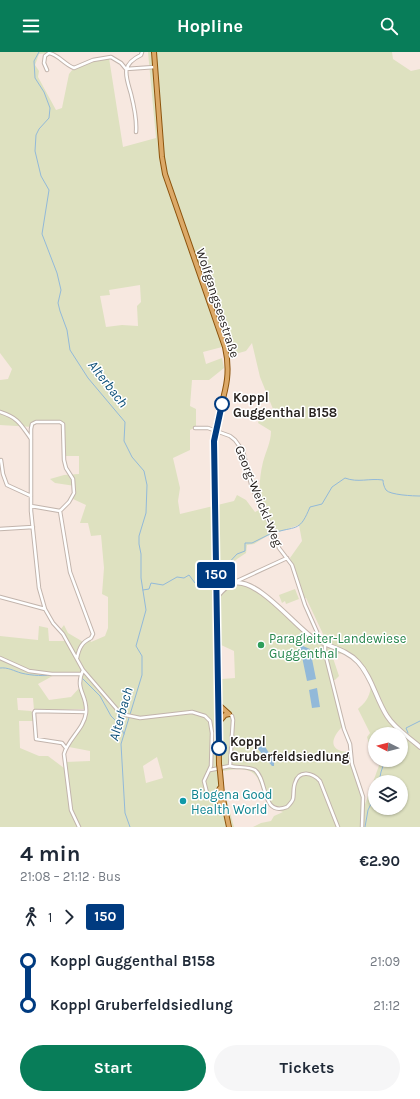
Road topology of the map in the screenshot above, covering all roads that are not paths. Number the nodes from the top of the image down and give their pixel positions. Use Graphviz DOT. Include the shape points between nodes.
graph roads {
  1 [pos="142,52"];
  2 [pos="154,52"];
  3 [pos="155,67"];
  4 [pos="126,69"];
  5 [pos="47,70"];
  6 [pos="136,132"];
  7 [pos="0,412"];
  8 [pos="195,428"];
  9 [pos="215,430"];
  10 [pos="31,439"];
  11 [pos="1,460"];
  12 [pos="31,496"];
  13 [pos="31,506"];
  14 [pos="60,511"];
  15 [pos="33,527"];
  16 [pos="0,529"];
  17 [pos="287,558"];
  18 [pos="216,571"];
  19 [pos="234,583"];
  20 [pos="0,597"];
  21 [pos="216,598"];
  22 [pos="45,609"];
  23 [pos="314,639"];
  24 [pos="325,644"];
  25 [pos="0,658"];
  26 [pos="77,658"];
  27 [pos="83,670"];
  28 [pos="81,674"];
  29 [pos="218,705"];
  30 [pos="86,712"];
  31 [pos="229,714"];
  32 [pos="219,722"];
  33 [pos="420,747"];
  34 [pos="66,748"];
  35 [pos="230,766"];
  36 [pos="210,770"];
  37 [pos="221,786"];
  38 [pos="214,798"];
  39 [pos="224,805"];
  40 [pos="80,827"];
  41 [pos="229,827"];
  42 [pos="338,827"];
  43 [pos="362,827"];
  1 -- 4 [label="street" via="131,59"];
  2 -- 3 [label="main road, Wolfgangseestraße"];
  3 -- 4 [label="street"];
  3 -- 9 [label="main road, Wolfgangseestraße" via="165,174 228,361 227,385"];
  4 -- 5 [label="street" via="111,57 93,60 74,68 48,53 44,63"];
  4 -- 6 [label="street"];
  7 -- 10 [label="street" via="18,420"];
  8 -- 9 [label="street"];
  9 -- 17 [label="street, Georg-Weickl-Weg" via="235,440 243,451 260,506 274,532 279,548"];
  9 -- 18 [label="main road, Wolfgangseestraße"];
  10 -- 12 [label="street"];
  10 -- 14 [label="street" via="32,424 36,422 63,424 64,460 73,479 74,489 71,500"];
  11 -- 12 [label="street" via="2,474 7,485"];
  12 -- 13 [label="street"];
  13 -- 14 [label="street"];
  13 -- 15 [label="street"];
  14 -- 26 [label="street" via="70,572 93,630 92,638 80,646"];
  15 -- 16 [label="street"];
  15 -- 22 [label="street" via="39,588"];
  17 -- 19 [label="street"];
  17 -- 23 [label="street, Georg-Weickl-Weg" via="292,565 317,632"];
  18 -- 19 [label="main road" via="224,579"];
  18 -- 21 [label="main road, Wolfgangseestraße"];
  19 -- 21 [label="main road"];
  19 -- 23 [label="main road" via="244,583 252,587"];
  20 -- 22 [label="street"];
  21 -- 29 [label="main road, Wolfgangseestraße"];
  22 -- 26 [label="street"];
  23 -- 24 [label="main road"];
  24 -- 33 [label="main road" via="355,659 365,671 392,723"];
  24 -- 43 [label="street" via="344,729 350,744 352,764 363,797"];
  25 -- 28 [label="street" via="29,671"];
  26 -- 27 [label="street"];
  27 -- 28 [label="street"];
  27 -- 36 [label="street" via="121,714 134,717 192,712 205,716 210,720 212,733"];
  28 -- 30 [label="street" via="79,687 86,703"];
  29 -- 31 [label="main road"];
  29 -- 32 [label="main road, Wolfgangseestraße"];
  30 -- 34 [label="street" via="76,735"];
  30 -- 34 [label="street" via="35,711 36,739 62,744"];
  31 -- 32 [label="main road"];
  31 -- 35 [label="street" via="233,720"];
  32 -- 37 [label="main road, Wolfgangseestraße, bridge"];
  34 -- 40 [label="street" via="64,754 71,810"];
  35 -- 36 [label="street"];
  35 -- 42 [label="street" via="251,768 256,771 268,800 278,809 287,807 293,800 295,782 300,775 315,775 320,781"];
  36 -- 38 [label="street" via="204,781 208,797"];
  37 -- 38 [label="main road"];
  37 -- 39 [label="main road, Wolfgangseestraße"];
  38 -- 39 [label="main road"];
  39 -- 41 [label="main road, Wolfgangseestraße"];
}
